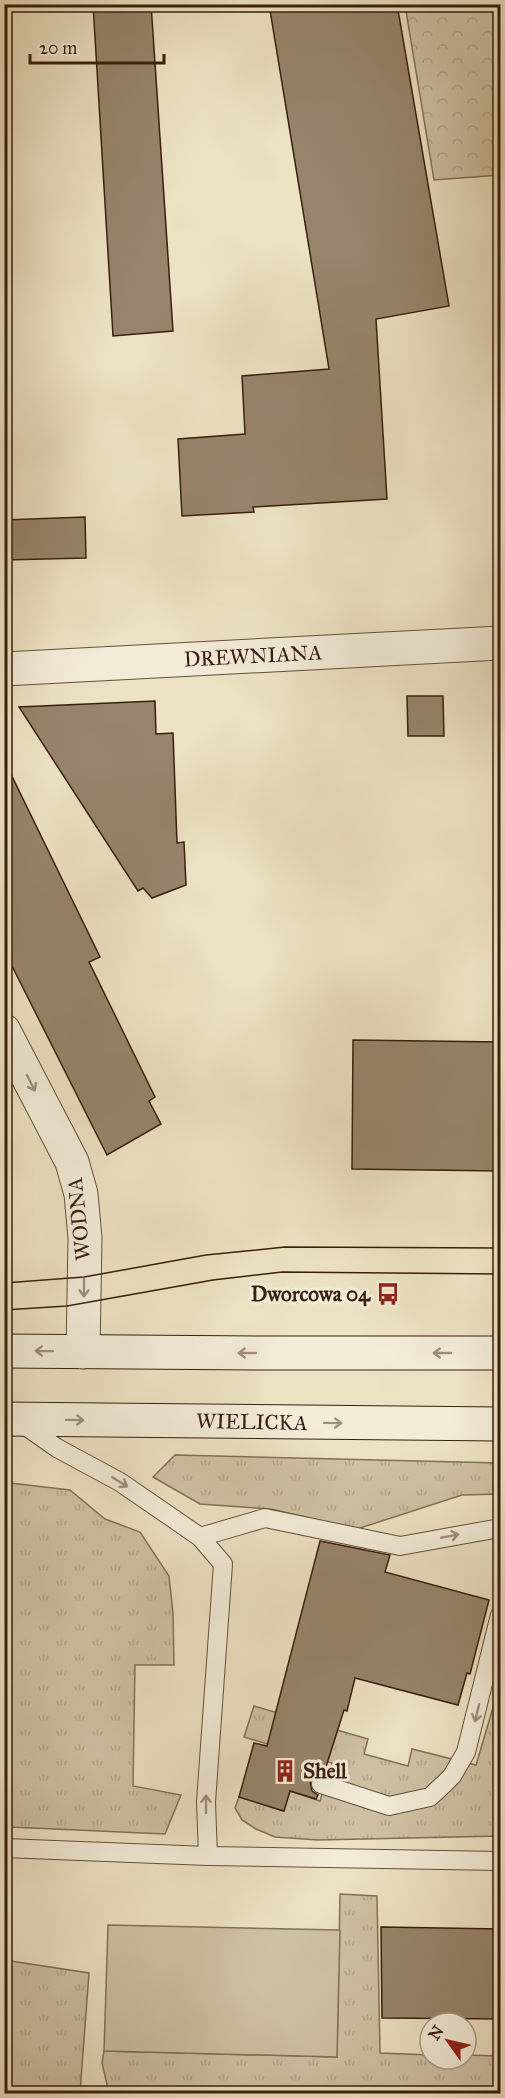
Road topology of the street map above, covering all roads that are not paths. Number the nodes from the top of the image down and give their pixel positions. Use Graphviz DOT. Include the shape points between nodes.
graph roads {
  1 [pos="501,643"];
  2 [pos="4,669"];
  3 [pos="4,1031"];
  4 [pos="4,1351"];
  5 [pos="83,1352"];
  6 [pos="501,1353"];
  7 [pos="10,1419"];
  8 [pos="501,1424"];
  9 [pos="499,1532"];
  10 [pos="200,1537"];
  11 [pos="501,1615"];
  12 [pos="321,1784"];
  13 [pos="4,1848"];
  14 [pos="208,1856"];
  15 [pos="501,1862"];
  1 -- 2 [label="main road, DREWNIANA"];
  3 -- 5 [label="main road, WODNA, one-way" via="72,1162 81,1194 85,1238"];
  5 -- 4 [label="main road, one-way"];
  6 -- 5 [label="main road, one-way"];
  7 -- 8 [label="main road, WIELICKA, one-way"];
  7 -- 10 [label="lane, one-way" via="120,1482"];
  10 -- 9 [label="lane, one-way" via="265,1518 400,1546"];
  14 -- 10 [label="lane, one-way" via="206,1802 223,1564"];
  11 -- 12 [label="lane, one-way" via="468,1747 444,1784 430,1797 389,1806"];
  13 -- 14 [label="lane"];
  14 -- 15 [label="lane"];
}
